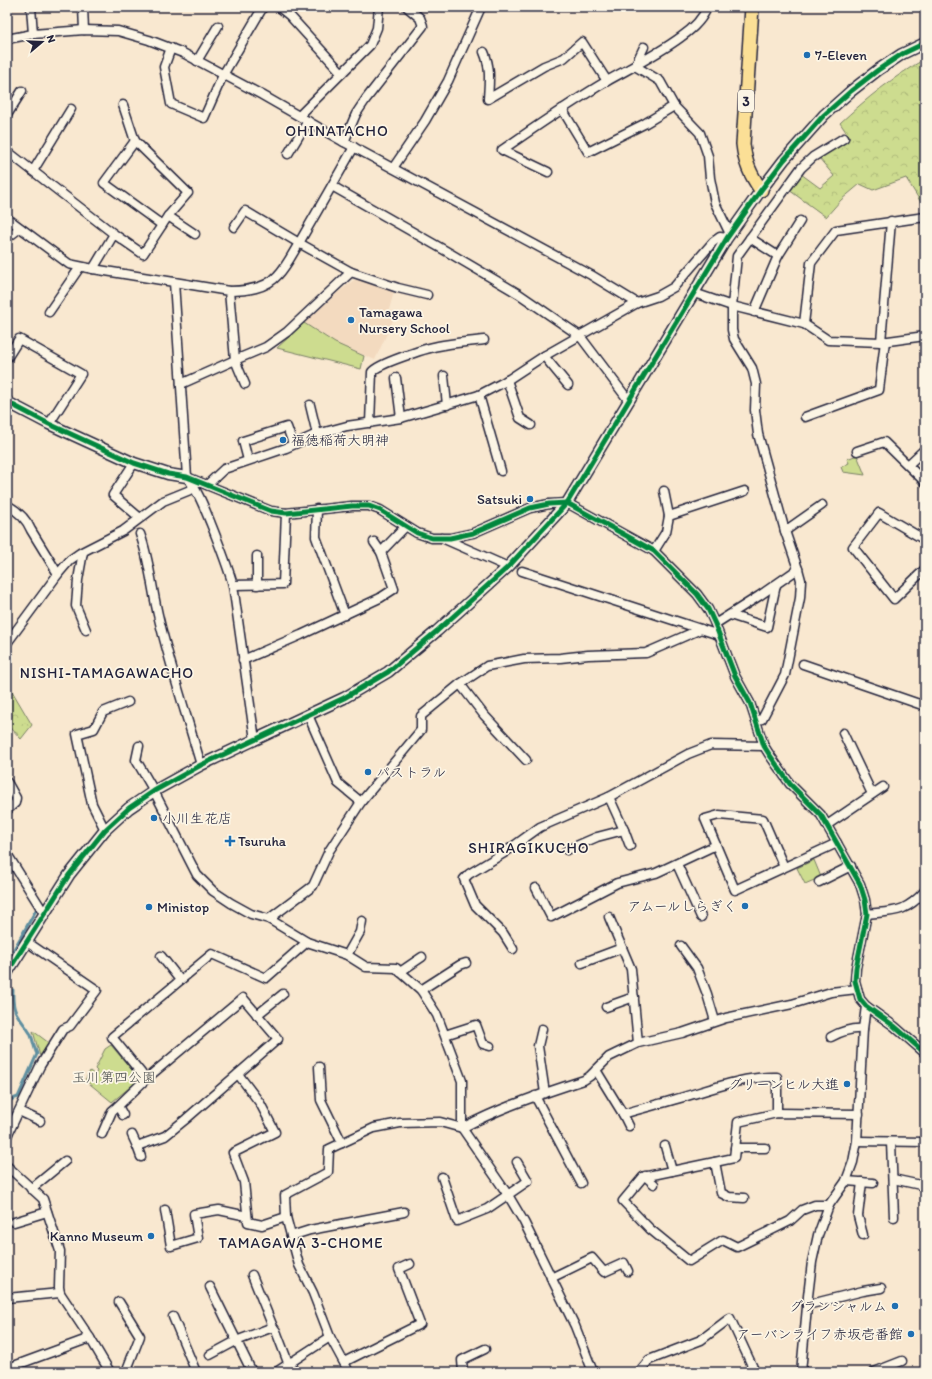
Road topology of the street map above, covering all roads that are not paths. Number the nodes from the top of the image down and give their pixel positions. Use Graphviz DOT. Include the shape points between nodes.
graph roads {
  1 [pos="30,7"];
  2 [pos="82,7"];
  3 [pos="263,7"];
  4 [pos="279,7"];
  5 [pos="379,7"];
  6 [pos="407,7"];
  7 [pos="481,7"];
  8 [pos="707,7"];
  9 [pos="752,7"];
  10 [pos="218,26"];
  11 [pos="84,30"];
  12 [pos="33,34"];
  13 [pos="7,39"];
  14 [pos="925,43"];
  15 [pos="171,48"];
  16 [pos="644,48"];
  17 [pos="484,52"];
  18 [pos="197,61"];
  19 [pos="635,66"];
  20 [pos="342,73"];
  21 [pos="223,75"];
  22 [pos="607,81"];
  23 [pos="22,91"];
  24 [pos="123,105"];
  25 [pos="674,106"];
  26 [pos="71,109"];
  27 [pos="562,109"];
  28 [pos="7,115"];
  29 [pos="299,116"];
  30 [pos="308,121"];
  31 [pos="844,138"];
  32 [pos="135,141"];
  33 [pos="344,142"];
  34 [pos="354,147"];
  35 [pos="7,151"];
  36 [pos="288,154"];
  37 [pos="393,168"];
  38 [pos="33,171"];
  39 [pos="548,172"];
  40 [pos="332,186"];
  41 [pos="761,190"];
  42 [pos="168,216"];
  43 [pos="925,217"];
  44 [pos="7,218"];
  45 [pos="800,221"];
  46 [pos="891,221"];
  47 [pos="162,225"];
  48 [pos="234,227"];
  49 [pos="20,228"];
  50 [pos="114,234"];
  51 [pos="195,234"];
  52 [pos="729,236"];
  53 [pos="7,238"];
  54 [pos="750,238"];
  55 [pos="298,243"];
  56 [pos="778,256"];
  57 [pos="80,267"];
  58 [pos="93,269"];
  59 [pos="351,272"];
  60 [pos="174,282"];
  61 [pos="229,291"];
  62 [pos="694,293"];
  63 [pos="427,295"];
  64 [pos="637,303"];
  65 [pos="732,306"];
  66 [pos="49,312"];
  67 [pos="754,312"];
  68 [pos="804,324"];
  69 [pos="580,336"];
  70 [pos="925,336"];
  71 [pos="484,340"];
  72 [pos="883,341"];
  73 [pos="544,356"];
  74 [pos="7,358"];
  75 [pos="235,360"];
  76 [pos="444,376"];
  77 [pos="396,378"];
  78 [pos="507,380"];
  79 [pos="181,384"];
  80 [pos="246,384"];
  81 [pos="568,385"];
  82 [pos="479,395"];
  83 [pos="629,401"];
  84 [pos="7,402"];
  85 [pos="310,405"];
  86 [pos="447,405"];
  87 [pos="805,417"];
  88 [pos="401,418"];
  89 [pos="370,423"];
  90 [pos="49,424"];
  91 [pos="531,425"];
  92 [pos="317,434"];
  93 [pos="294,444"];
  94 [pos="925,449"];
  95 [pos="857,451"];
  96 [pos="248,460"];
  97 [pos="134,463"];
  98 [pos="908,465"];
  99 [pos="501,471"];
  100 [pos="187,477"];
  101 [pos="925,482"];
  102 [pos="207,485"];
  103 [pos="195,488"];
  104 [pos="664,491"];
  105 [pos="745,491"];
  106 [pos="567,503"];
  107 [pos="7,504"];
  108 [pos="822,505"];
  109 [pos="317,509"];
  110 [pos="286,513"];
  111 [pos="669,516"];
  112 [pos="140,518"];
  113 [pos="405,527"];
  114 [pos="785,531"];
  115 [pos="140,534"];
  116 [pos="441,538"];
  117 [pos="925,540"];
  118 [pos="374,542"];
  119 [pos="83,552"];
  120 [pos="380,552"];
  121 [pos="654,552"];
  122 [pos="257,556"];
  123 [pos="508,567"];
  124 [pos="798,569"];
  125 [pos="925,569"];
  126 [pos="522,570"];
  127 [pos="58,574"];
  128 [pos="257,584"];
  129 [pos="233,585"];
  130 [pos="776,585"];
  131 [pos="730,614"];
  132 [pos="345,615"];
  133 [pos="715,624"];
  134 [pos="701,629"];
  135 [pos="86,630"];
  136 [pos="719,635"];
  137 [pos="7,643"];
  138 [pos="244,660"];
  139 [pos="803,664"];
  140 [pos="460,684"];
  141 [pos="128,702"];
  142 [pos="925,706"];
  143 [pos="308,715"];
  144 [pos="756,720"];
  145 [pos="843,733"];
  146 [pos="255,740"];
  147 [pos="139,746"];
  148 [pos="764,746"];
  149 [pos="526,760"];
  150 [pos="201,765"];
  151 [pos="7,782"];
  152 [pos="883,787"];
  153 [pos="154,791"];
  154 [pos="872,794"];
  155 [pos="609,798"];
  156 [pos="362,802"];
  157 [pos="7,810"];
  158 [pos="827,824"];
  159 [pos="105,830"];
  160 [pos="624,830"];
  161 [pos="837,843"];
  162 [pos="716,845"];
  163 [pos="630,846"];
  164 [pos="567,850"];
  165 [pos="7,854"];
  166 [pos="677,864"];
  167 [pos="851,866"];
  168 [pos="784,867"];
  169 [pos="819,882"];
  170 [pos="536,888"];
  171 [pos="925,891"];
  172 [pos="44,913"];
  173 [pos="867,914"];
  174 [pos="609,916"];
  175 [pos="700,917"];
  176 [pos="269,919"];
  177 [pos="362,921"];
  178 [pos="27,942"];
  179 [pos="307,942"];
  180 [pos="681,946"];
  181 [pos="622,948"];
  182 [pos="513,950"];
  183 [pos="347,955"];
  184 [pos="161,956"];
  185 [pos="422,957"];
  186 [pos="466,963"];
  187 [pos="582,963"];
  188 [pos="7,971"];
  189 [pos="400,972"];
  190 [pos="180,980"];
  191 [pos="857,989"];
  192 [pos="421,990"];
  193 [pos="283,994"];
  194 [pos="634,997"];
  195 [pos="866,1006"];
  196 [pos="606,1007"];
  197 [pos="258,1015"];
  198 [pos="715,1021"];
  199 [pos="542,1029"];
  200 [pos="863,1029"];
  201 [pos="445,1035"];
  202 [pos="831,1037"];
  203 [pos="638,1043"];
  204 [pos="490,1046"];
  205 [pos="925,1053"];
  206 [pos="319,1067"];
  207 [pos="596,1070"];
  208 [pos="238,1074"];
  209 [pos="146,1079"];
  210 [pos="545,1093"];
  211 [pos="535,1096"];
  212 [pos="118,1106"];
  213 [pos="19,1111"];
  214 [pos="777,1113"];
  215 [pos="623,1114"];
  216 [pos="859,1114"];
  217 [pos="123,1115"];
  218 [pos="40,1121"];
  219 [pos="629,1126"];
  220 [pos="462,1128"];
  221 [pos="102,1134"];
  222 [pos="7,1136"];
  223 [pos="132,1136"];
  224 [pos="857,1141"];
  225 [pos="891,1142"];
  226 [pos="925,1142"];
  227 [pos="342,1143"];
  228 [pos="137,1146"];
  229 [pos="665,1146"];
  230 [pos="735,1148"];
  231 [pos="765,1148"];
  232 [pos="141,1157"];
  233 [pos="65,1161"];
  234 [pos="517,1162"];
  235 [pos="716,1162"];
  236 [pos="7,1166"];
  237 [pos="672,1170"];
  238 [pos="646,1176"];
  239 [pos="442,1177"];
  240 [pos="893,1178"];
  241 [pos="846,1181"];
  242 [pos="581,1182"];
  243 [pos="862,1182"];
  244 [pos="873,1183"];
  245 [pos="654,1184"];
  246 [pos="925,1186"];
  247 [pos="31,1188"];
  248 [pos="508,1195"];
  249 [pos="744,1198"];
  250 [pos="829,1205"];
  251 [pos="165,1210"];
  252 [pos="47,1212"];
  253 [pos="404,1212"];
  254 [pos="248,1216"];
  255 [pos="286,1217"];
  256 [pos="894,1217"];
  257 [pos="14,1222"];
  258 [pos="863,1235"];
  259 [pos="291,1236"];
  260 [pos="410,1264"];
  261 [pos="628,1271"];
  262 [pos="252,1275"];
  263 [pos="552,1278"];
  264 [pos="210,1287"];
  265 [pos="881,1288"];
  266 [pos="60,1293"];
  267 [pos="7,1298"];
  268 [pos="119,1302"];
  269 [pos="807,1305"];
  270 [pos="173,1317"];
  271 [pos="273,1327"];
  272 [pos="90,1338"];
  273 [pos="330,1338"];
  274 [pos="236,1341"];
  275 [pos="485,1349"];
  276 [pos="210,1355"];
  277 [pos="902,1361"];
  278 [pos="344,1362"];
  279 [pos="289,1365"];
  280 [pos="7,1372"];
  281 [pos="110,1372"];
  282 [pos="126,1372"];
  283 [pos="196,1372"];
  284 [pos="252,1372"];
  285 [pos="276,1372"];
  286 [pos="349,1372"];
  287 [pos="463,1372"];
  288 [pos="593,1372"];
  289 [pos="639,1372"];
  290 [pos="755,1372"];
  291 [pos="801,1372"];
  292 [pos="874,1372"];
  1 -- 12 [label="street"];
  2 -- 11 [label="street"];
  3 -- 21 [label="street"];
  4 -- 20 [label="street"];
  5 -- 20 [label="street" via="377,28 370,45"];
  6 -- 33 [label="street" via="420,18 423,26 366,99 356,114"];
  7 -- 37 [label="street" via="448,81"];
  8 -- 19 [label="street" via="695,25 682,37"];
  9 -- 41 [label="main road, 3" via="743,144 744,159"];
  10 -- 18 [label="street"];
  11 -- 12 [label="street"];
  11 -- 15 [label="street" via="118,31"];
  12 -- 13 [label="street"];
  14 -- 41 [label="street" via="878,70 824,115"];
  15 -- 18 [label="street"];
  15 -- 21 [label="street" via="164,67 171,104 204,118"];
  16 -- 19 [label="street"];
  17 -- 22 [label="street" via="490,72 488,99 544,66 564,58 582,42"];
  18 -- 21 [label="street"];
  19 -- 22 [label="street"];
  19 -- 25 [label="street" via="660,81"];
  20 -- 29 [label="street"];
  21 -- 29 [label="street"];
  22 -- 27 [label="street"];
  23 -- 28 [label="street"];
  24 -- 32 [label="street"];
  25 -- 27 [label="street" via="588,152"];
  25 -- 52 [label="street" via="700,132 708,156 715,203"];
  26 -- 38 [label="street"];
  27 -- 39 [label="street" via="502,150"];
  29 -- 30 [label="street"];
  30 -- 33 [label="street"];
  30 -- 36 [label="street"];
  31 -- 54 [label="street" via="813,157 801,168"];
  32 -- 42 [label="street" via="188,193"];
  32 -- 47 [label="street" via="104,183"];
  33 -- 34 [label="street"];
  34 -- 37 [label="street"];
  34 -- 40 [label="street"];
  35 -- 38 [label="street"];
  37 -- 64 [label="street" via="591,275"];
  38 -- 50 [label="street"];
  40 -- 55 [label="street"];
  40 -- 69 [label="street" via="519,294"];
  41 -- 52 [label="street"];
  42 -- 47 [label="street"];
  42 -- 51 [label="street"];
  43 -- 46 [label="street"];
  44 -- 49 [label="street"];
  45 -- 56 [label="street"];
  46 -- 68 [label="street" via="836,230 810,263"];
  46 -- 72 [label="street"];
  47 -- 50 [label="street" via="143,254"];
  48 -- 55 [label="street" via="245,211"];
  49 -- 53 [label="street"];
  49 -- 57 [label="street" via="69,264"];
  50 -- 58 [label="street"];
  52 -- 62 [label="street"];
  52 -- 64 [label="street" via="720,237 713,242 674,287"];
  54 -- 56 [label="street"];
  54 -- 65 [label="street" via="738,256"];
  55 -- 59 [label="street"];
  55 -- 61 [label="street" via="278,275 266,284 250,291"];
  56 -- 67 [label="street"];
  57 -- 58 [label="street"];
  57 -- 66 [label="street"];
  58 -- 60 [label="street"];
  59 -- 63 [label="street"];
  59 -- 75 [label="street" via="287,332 266,348"];
  60 -- 61 [label="street"];
  60 -- 79 [label="street"];
  61 -- 75 [label="street"];
  62 -- 65 [label="street"];
  62 -- 83 [label="street"];
  64 -- 69 [label="street"];
  65 -- 67 [label="street"];
  65 -- 114 [label="street" via="734,339 752,368 756,384 755,410 758,434"];
  67 -- 68 [label="street"];
  68 -- 72 [label="street" via="828,340"];
  69 -- 73 [label="street"];
  69 -- 83 [label="street"];
  70 -- 72 [label="street"];
  71 -- 89 [label="street" via="438,346 374,369"];
  72 -- 87 [label="street" via="879,390"];
  73 -- 78 [label="street"];
  73 -- 81 [label="street"];
  74 -- 90 [label="street" via="19,339 81,374"];
  75 -- 79 [label="street"];
  75 -- 80 [label="street"];
  76 -- 86 [label="street"];
  77 -- 88 [label="street"];
  78 -- 82 [label="street"];
  78 -- 91 [label="street" via="520,418"];
  79 -- 100 [label="street"];
  82 -- 86 [label="street"];
  82 -- 99 [label="street"];
  83 -- 106 [label="street"];
  84 -- 90 [label="street"];
  85 -- 92 [label="street"];
  86 -- 88 [label="street"];
  88 -- 89 [label="street"];
  89 -- 92 [label="street"];
  90 -- 97 [label="street"];
  92 -- 93 [label="street"];
  93 -- 96 [label="street"];
  93 -- 96 [label="street" via="287,427 243,441"];
  94 -- 98 [label="street"];
  95 -- 98 [label="street" via="884,442"];
  96 -- 102 [label="street" via="224,469"];
  97 -- 100 [label="street"];
  97 -- 112 [label="street" via="113,495"];
  98 -- 101 [label="street"];
  100 -- 102 [label="street"];
  100 -- 103 [label="street"];
  102 -- 110 [label="street" via="271,512"];
  103 -- 112 [label="street" via="163,501"];
  103 -- 129 [label="street" via="226,561"];
  104 -- 111 [label="street"];
  105 -- 111 [label="street"];
  106 -- 116 [label="street" via="530,508 473,533"];
  106 -- 121 [label="street"];
  106 -- 123 [label="street"];
  107 -- 127 [label="street" via="28,522"];
  108 -- 114 [label="street"];
  109 -- 110 [label="street"];
  109 -- 113 [label="street" via="370,506"];
  109 -- 132 [label="street" via="316,537"];
  110 -- 128 [label="street" via="283,584"];
  111 -- 121 [label="street" via="666,532"];
  112 -- 119 [label="street" via="123,531"];
  113 -- 116 [label="street" via="432,538"];
  113 -- 120 [label="street"];
  114 -- 124 [label="street"];
  115 -- 150 [label="street" via="175,682"];
  116 -- 123 [label="street"];
  117 -- 125 [label="street" via="879,513 853,548 894,599"];
  118 -- 120 [label="street"];
  119 -- 127 [label="street" via="70,560"];
  119 -- 135 [label="street" via="76,606"];
  120 -- 132 [label="street" via="394,589"];
  121 -- 133 [label="street" via="697,594"];
  122 -- 128 [label="street"];
  123 -- 143 [label="street" via="388,672 344,698"];
  124 -- 130 [label="street"];
  124 -- 144 [label="street" via="801,580 800,598 785,675 762,719"];
  126 -- 134 [label="street"];
  127 -- 137 [label="street"];
  128 -- 129 [label="street"];
  129 -- 138 [label="street"];
  130 -- 131 [label="street"];
  130 -- 131 [label="street" via="766,627"];
  131 -- 133 [label="street"];
  132 -- 138 [label="street"];
  133 -- 136 [label="street"];
  134 -- 136 [label="street"];
  134 -- 140 [label="street" via="646,653 524,659 487,666"];
  136 -- 144 [label="street"];
  138 -- 146 [label="street"];
  139 -- 142 [label="street"];
  140 -- 149 [label="street"];
  140 -- 156 [label="street" via="421,716 421,730"];
  141 -- 159 [label="street" via="103,712 94,728 77,734 92,804"];
  143 -- 146 [label="street"];
  143 -- 156 [label="street" via="338,783"];
  144 -- 148 [label="street"];
  145 -- 154 [label="street"];
  146 -- 150 [label="street"];
  147 -- 153 [label="street" via="136,760"];
  148 -- 155 [label="street" via="712,745 688,754"];
  148 -- 158 [label="street" via="790,784"];
  150 -- 153 [label="street"];
  151 -- 157 [label="street" via="16,798 15,803"];
  152 -- 154 [label="street"];
  153 -- 159 [label="street" via="129,808"];
  153 -- 176 [label="street" via="197,875 213,891 231,903 251,914"];
  154 -- 158 [label="street"];
  155 -- 160 [label="street"];
  155 -- 182 [label="street" via="540,827 464,879 475,905 503,933"];
  156 -- 176 [label="street" via="329,851 313,886"];
  158 -- 161 [label="street"];
  159 -- 172 [label="street" via="69,875"];
  160 -- 163 [label="street"];
  160 -- 164 [label="street" via="597,837"];
  161 -- 167 [label="street"];
  161 -- 168 [label="street"];
  162 -- 166 [label="street"];
  162 -- 168 [label="street" via="736,890"];
  162 -- 168 [label="street" via="705,819 719,815 763,819"];
  165 -- 172 [label="street"];
  166 -- 170 [label="street" via="656,873 617,883 551,917"];
  166 -- 175 [label="street"];
  167 -- 169 [label="street"];
  167 -- 173 [label="street" via="860,884"];
  171 -- 173 [label="street" via="903,909"];
  172 -- 178 [label="street"];
  173 -- 191 [label="street" via="856,968"];
  174 -- 181 [label="street"];
  176 -- 179 [label="street"];
  177 -- 183 [label="street" via="360,932"];
  178 -- 188 [label="street"];
  178 -- 213 [label="street" via="97,990 70,1026 63,1029 40,1066"];
  179 -- 183 [label="street"];
  179 -- 190 [label="street" via="266,978 212,954"];
  180 -- 198 [label="street" via="697,968"];
  181 -- 187 [label="street"];
  181 -- 194 [label="street" via="631,969"];
  183 -- 189 [label="street" via="366,967 396,968"];
  184 -- 190 [label="street"];
  185 -- 189 [label="street"];
  186 -- 192 [label="street"];
  189 -- 192 [label="street"];
  190 -- 209 [label="street" via="112,1037"];
  191 -- 195 [label="street" via="860,999"];
  191 -- 198 [label="street" via="831,992 792,1004"];
  192 -- 201 [label="street" via="437,1015"];
  193 -- 197 [label="street"];
  194 -- 196 [label="street"];
  194 -- 203 [label="street"];
  195 -- 200 [label="street"];
  195 -- 205 [label="street"];
  197 -- 208 [label="street" via="278,1039"];
  197 -- 209 [label="street" via="243,998"];
  198 -- 203 [label="street" via="682,1033"];
  199 -- 210 [label="street" via="538,1046"];
  200 -- 202 [label="street" via="854,1028"];
  200 -- 216 [label="street"];
  201 -- 204 [label="street" via="476,1025 483,1044"];
  201 -- 220 [label="street" via="462,1081"];
  203 -- 207 [label="street" via="608,1057"];
  206 -- 227 [label="street" via="321,1100"];
  207 -- 210 [label="street" via="584,1080"];
  207 -- 215 [label="street"];
  208 -- 228 [label="street" via="165,1136"];
  208 -- 254 [label="street" via="260,1103 275,1132 233,1153 244,1182"];
  209 -- 212 [label="street"];
  210 -- 211 [label="street"];
  211 -- 220 [label="street"];
  211 -- 242 [label="street"];
  212 -- 217 [label="street"];
  212 -- 221 [label="street" via="112,1111"];
  213 -- 218 [label="street"];
  213 -- 222 [label="street"];
  214 -- 215 [label="street" via="777,1077 766,1077 714,1087"];
  214 -- 216 [label="street"];
  214 -- 230 [label="street" via="738,1122"];
  215 -- 219 [label="street"];
  216 -- 224 [label="street"];
  220 -- 227 [label="street" via="440,1122 400,1123 374,1128"];
  220 -- 248 [label="street"];
  223 -- 228 [label="street"];
  224 -- 225 [label="street"];
  224 -- 241 [label="street"];
  225 -- 226 [label="street"];
  225 -- 240 [label="street"];
  227 -- 255 [label="street" via="329,1149 328,1172 285,1195"];
  228 -- 232 [label="street"];
  229 -- 237 [label="street"];
  230 -- 231 [label="street"];
  230 -- 235 [label="street" via="734,1158"];
  233 -- 247 [label="street"];
  234 -- 248 [label="street" via="528,1181"];
  235 -- 237 [label="street"];
  235 -- 249 [label="street" via="721,1193 729,1197"];
  236 -- 247 [label="street"];
  237 -- 238 [label="street"];
  238 -- 245 [label="street"];
  238 -- 250 [label="street" via="623,1201 650,1229 689,1261 723,1240 737,1247 790,1221 802,1210 815,1205"];
  239 -- 248 [label="street" via="457,1221 487,1209"];
  240 -- 246 [label="street"];
  240 -- 256 [label="street"];
  241 -- 243 [label="street"];
  241 -- 250 [label="street"];
  243 -- 244 [label="street"];
  243 -- 258 [label="street" via="858,1216"];
  247 -- 252 [label="street" via="43,1199"];
  248 -- 263 [label="street"];
  250 -- 269 [label="street" via="812,1262"];
  251 -- 254 [label="street" via="171,1246 198,1238 194,1214 219,1210"];
  252 -- 257 [label="street"];
  252 -- 266 [label="street" via="60,1251"];
  253 -- 259 [label="street"];
  254 -- 255 [label="street" via="248,1222 262,1225"];
  255 -- 259 [label="street"];
  259 -- 273 [label="street" via="299,1265"];
  260 -- 278 [label="street" via="399,1269 420,1324"];
  261 -- 263 [label="street" via="624,1263 604,1272 592,1258"];
  262 -- 271 [label="street"];
  263 -- 288 [label="street"];
  264 -- 274 [label="street"];
  265 -- 269 [label="street"];
  266 -- 267 [label="street"];
  266 -- 272 [label="street"];
  268 -- 282 [label="street" via="140,1336"];
  269 -- 291 [label="street"];
  270 -- 283 [label="street"];
  271 -- 274 [label="street"];
  271 -- 279 [label="street"];
  272 -- 280 [label="street" via="12,1367"];
  272 -- 281 [label="street"];
  273 -- 278 [label="street"];
  273 -- 279 [label="street"];
  274 -- 276 [label="street"];
  274 -- 284 [label="street"];
  275 -- 287 [label="street" via="462,1360"];
  277 -- 292 [label="street"];
  278 -- 286 [label="street"];
  279 -- 285 [label="street"];
  289 -- 290 [label="street" via="649,1360 701,1340 730,1318"];
}
